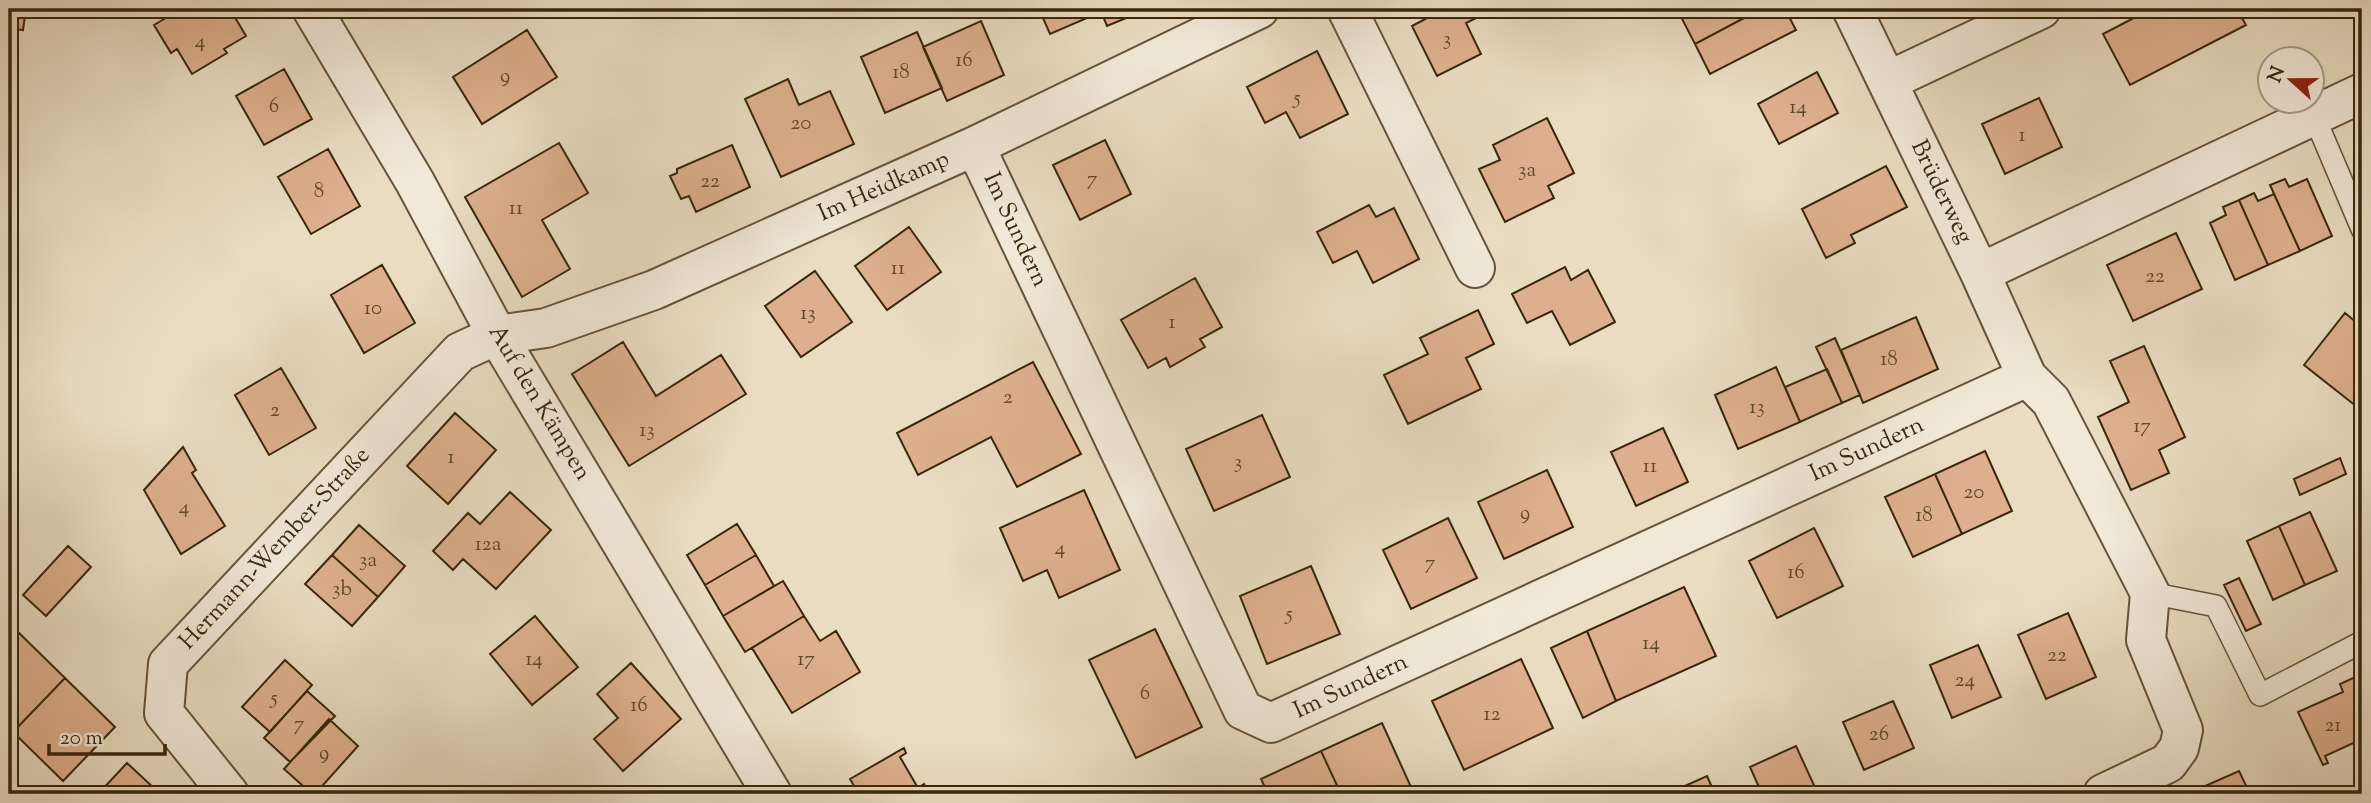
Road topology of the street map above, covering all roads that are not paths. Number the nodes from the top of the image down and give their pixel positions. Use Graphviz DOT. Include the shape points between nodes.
graph roads {
  1 [pos="312,9"];
  2 [pos="1259,9"];
  3 [pos="1347,9"];
  4 [pos="1852,9"];
  5 [pos="2041,9"];
  6 [pos="1888,81"];
  7 [pos="2362,93"];
  8 [pos="2326,110"];
  9 [pos="2314,116"];
  10 [pos="975,146"];
  11 [pos="2362,229"];
  12 [pos="1475,268"];
  13 [pos="1980,273"];
  14 [pos="497,335"];
  15 [pos="2027,377"];
  16 [pos="2150,593"];
  17 [pos="2362,642"];
  18 [pos="229,794"];
  19 [pos="772,794"];
  20 [pos="2103,794"];
  1 -- 14 [label="street, Auf den Kämpen" via="415,182"];
  2 -- 10 [label="street, Im Heidkamp"];
  3 -- 12 [label="street"];
  4 -- 6 [label="street, Brüderweg"];
  5 -- 6 [label="street"];
  6 -- 13 [label="street, Brüderweg"];
  7 -- 8 [label="street"];
  9 -- 11 [label="lane"];
  9 -- 13 [label="street"];
  10 -- 14 [label="street, Im Heidkamp" via="654,290 546,328"];
  10 -- 15 [label="street, Im Sundern" via="1243,710 1271,723"];
  13 -- 15 [label="street, Brüderweg"];
  14 -- 18 [label="street, Hermann-Wember-Straße" via="460,352 168,664 164,713"];
  14 -- 19 [label="street, Auf den Kämpen"];
  15 -- 16 [label="street" via="2051,401"];
  16 -- 17 [label="lane" via="2216,606 2260,695"];
  16 -- 20 [label="street" via="2147,640 2183,730 2179,748 2168,763"];
}
